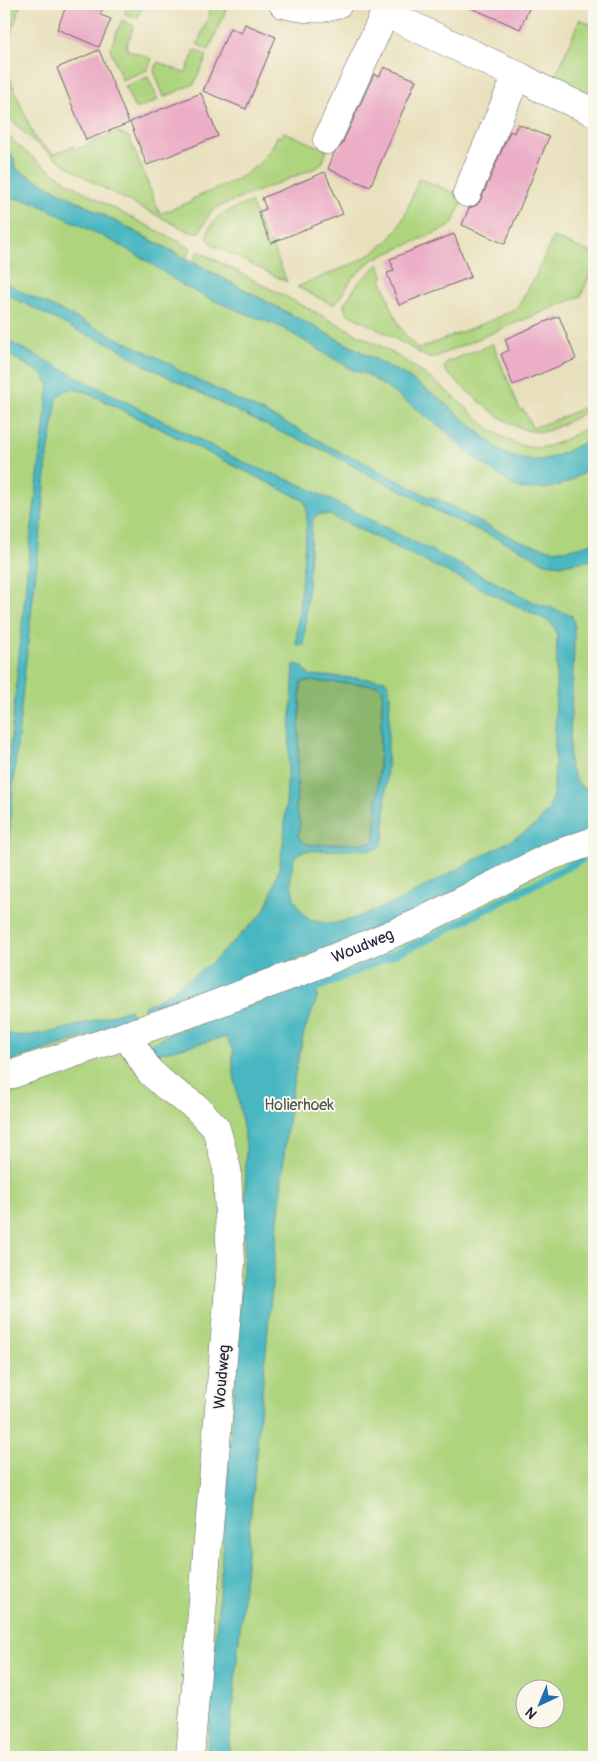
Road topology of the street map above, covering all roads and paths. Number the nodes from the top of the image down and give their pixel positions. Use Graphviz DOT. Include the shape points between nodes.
graph roads {
  1 [pos="283,4"];
  2 [pos="338,4"];
  3 [pos="383,8"];
  4 [pos="519,76"];
  5 [pos="594,112"];
  6 [pos="327,140"];
  7 [pos="467,193"];
  8 [pos="594,841"];
  9 [pos="126,1035"];
  10 [pos="4,1077"];
  11 [pos="190,1757"];
  1 -- 2 [label="street" via="305,9"];
  3 -- 4 [label="street"];
  3 -- 6 [label="street"];
  4 -- 5 [label="street"];
  4 -- 7 [label="street"];
  8 -- 9 [label="street, Woudweg" via="551,856 416,924 300,972"];
  9 -- 10 [label="street, Woudweg"];
  9 -- 11 [label="street, Woudweg" via="150,1072 196,1107 216,1128 227,1169 231,1263"];
}
